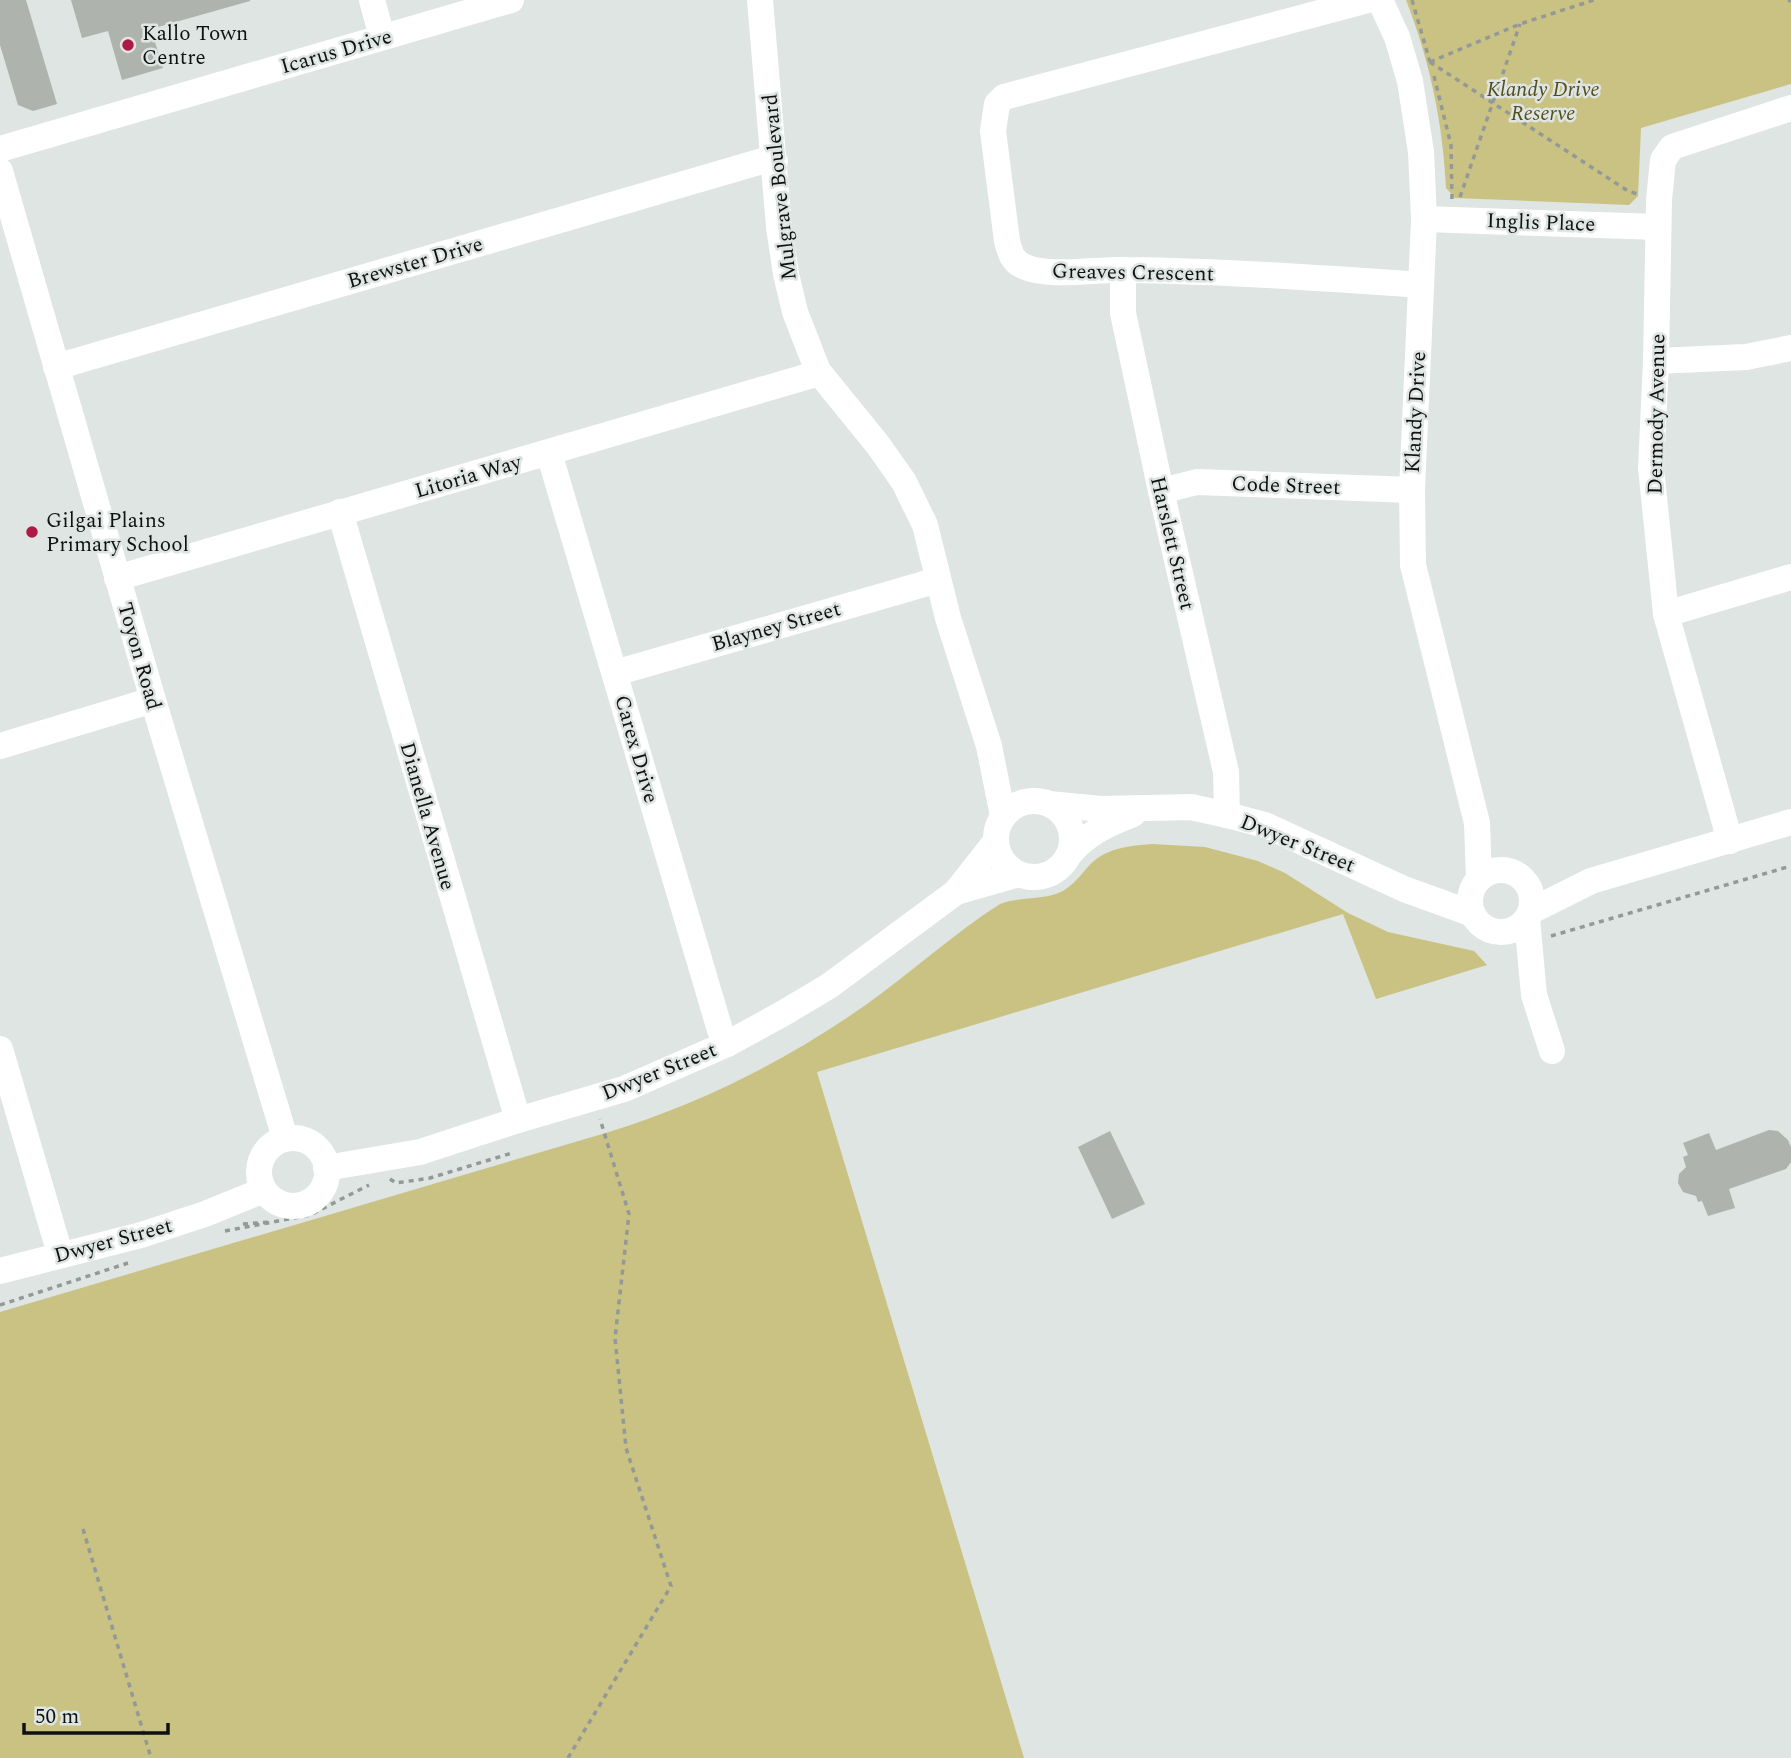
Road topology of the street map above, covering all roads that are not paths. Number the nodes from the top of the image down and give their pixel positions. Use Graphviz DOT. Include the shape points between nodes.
graph roads {
  1 [pos="372,0"];
  2 [pos="511,0"];
  3 [pos="760,0"];
  4 [pos="1368,0"];
  5 [pos="1380,0"];
  6 [pos="382,37"];
  7 [pos="1791,108"];
  8 [pos="0,149"];
  9 [pos="775,161"];
  10 [pos="0,172"];
  11 [pos="1424,219"];
  12 [pos="1658,227"];
  13 [pos="1123,270"];
  14 [pos="1421,285"];
  15 [pos="1791,348"];
  16 [pos="1656,361"];
  17 [pos="56,367"];
  18 [pos="818,371"];
  19 [pos="549,453"];
  20 [pos="1412,489"];
  21 [pos="1161,491"];
  22 [pos="340,512"];
  23 [pos="1791,577"];
  24 [pos="117,578"];
  25 [pos="938,580"];
  26 [pos="1666,614"];
  27 [pos="615,673"];
  28 [pos="153,700"];
  29 [pos="0,746"];
  30 [pos="989,746"];
  31 [pos="1044,803"];
  32 [pos="1147,808"];
  33 [pos="1227,815"];
  34 [pos="1791,822"];
  35 [pos="1477,823"];
  36 [pos="999,829"];
  37 [pos="1730,841"];
  38 [pos="1068,856"];
  39 [pos="1019,874"];
  40 [pos="1518,876"];
  41 [pos="1591,881"];
  42 [pos="1476,883"];
  43 [pos="1404,889"];
  44 [pos="956,892"];
  45 [pos="1473,914"];
  46 [pos="1529,924"];
  47 [pos="1499,932"];
  48 [pos="1534,971"];
  49 [pos="727,1044"];
  50 [pos="0,1049"];
  51 [pos="1552,1051"];
  52 [pos="518,1120"];
  53 [pos="285,1138"];
  54 [pos="326,1168"];
  55 [pos="264,1190"];
  56 [pos="60,1254"];
  57 [pos="0,1271"];
  1 -- 6 [label="street"];
  2 -- 6 [label="street, Icarus Drive"];
  3 -- 9 [label="street, Mulgrave Boulevard"];
  4 -- 13 [label="street, Greaves Crescent" via="1019,92 996,104 993,131 1011,256 1022,266 1042,271"];
  5 -- 11 [label="street, Klandy Drive" via="1398,37 1410,81 1421,152"];
  6 -- 8 [label="street, Icarus Drive"];
  7 -- 12 [label="street, Dermody Avenue" via="1672,147 1663,160"];
  9 -- 17 [label="street, Brewster Drive"];
  9 -- 18 [label="street, Mulgrave Boulevard" via="786,274"];
  10 -- 17 [label="street, Toyon Road"];
  11 -- 12 [label="street, Inglis Place"];
  11 -- 14 [label="street, Klandy Drive"];
  12 -- 16 [label="street, Dermody Avenue"];
  13 -- 14 [label="street, Greaves Crescent"];
  13 -- 21 [label="street, Harslett Street" via="1123,313"];
  14 -- 20 [label="street, Klandy Drive"];
  15 -- 16 [label="street" via="1746,357"];
  16 -- 26 [label="street, Dermody Avenue" via="1651,468"];
  17 -- 24 [label="street, Toyon Road"];
  18 -- 19 [label="street, Litoria Way"];
  18 -- 25 [label="street, Mulgrave Boulevard" via="904,482 925,525"];
  19 -- 22 [label="street, Litoria Way"];
  19 -- 27 [label="street, Carex Drive"];
  20 -- 21 [label="street, Code Street" via="1197,482"];
  20 -- 35 [label="street, Klandy Drive" via="1413,565"];
  21 -- 33 [label="street, Harslett Street" via="1226,772"];
  22 -- 24 [label="street, Litoria Way"];
  22 -- 52 [label="street, Dianella Avenue"];
  23 -- 26 [label="street"];
  24 -- 28 [label="street, Toyon Road"];
  25 -- 27 [label="street, Blayney Street"];
  25 -- 30 [label="street, Mulgrave Boulevard"];
  26 -- 37 [label="street, Dermody Avenue"];
  27 -- 49 [label="street, Carex Drive"];
  28 -- 29 [label="street"];
  28 -- 53 [label="street, Toyon Road"];
  30 -- 31 [label="street, Mulgrave Boulevard" via="1004,771"];
  30 -- 36 [label="street, Mulgrave Boulevard"];
  31 -- 32 [label="street, Dwyer Street"];
  31 -- 36 [label="street" via="1019,804"];
  31 -- 38 [label="street" via="1065,817 1071,846"];
  32 -- 33 [label="street, Dwyer Street" via="1191,807"];
  32 -- 38 [label="street, Dwyer Street" via="1104,826 1080,841"];
  33 -- 43 [label="street, Dwyer Street" via="1265,825"];
  34 -- 37 [label="street"];
  35 -- 40 [label="street, Klandy Drive" via="1492,849"];
  35 -- 42 [label="street, Klandy Drive"];
  36 -- 39 [label="street" via="1003,861"];
  36 -- 44 [label="street, Dwyer Street"];
  37 -- 41 [label="street"];
  38 -- 39 [label="street" via="1058,869 1043,876"];
  39 -- 44 [label="street, Dwyer Street"];
  40 -- 41 [label="street"];
  40 -- 42 [label="street" via="1495,870"];
  40 -- 46 [label="street" via="1531,894"];
  41 -- 46 [label="street"];
  42 -- 43 [label="street, Dwyer Street"];
  42 -- 45 [label="street" via="1470,900"];
  43 -- 45 [label="street, Dwyer Street"];
  44 -- 49 [label="street, Dwyer Street" via="829,986"];
  45 -- 47 [label="street" via="1483,927"];
  46 -- 47 [label="street"];
  46 -- 48 [label="street"];
  47 -- 48 [label="street"];
  48 -- 51 [label="street" via="1534,995"];
  49 -- 52 [label="street, Dwyer Street" via="634,1085"];
  50 -- 56 [label="street"];
  52 -- 54 [label="street, Dwyer Street" via="420,1152"];
  53 -- 54 [label="street" via="309,1141 325,1158"];
  53 -- 55 [label="street" via="263,1156 259,1167"];
  54 -- 55 [label="street" via="318,1196 302,1205 279,1203"];
  55 -- 56 [label="street, Dwyer Street" via="141,1235"];
  56 -- 57 [label="street, Dwyer Street"];
}
